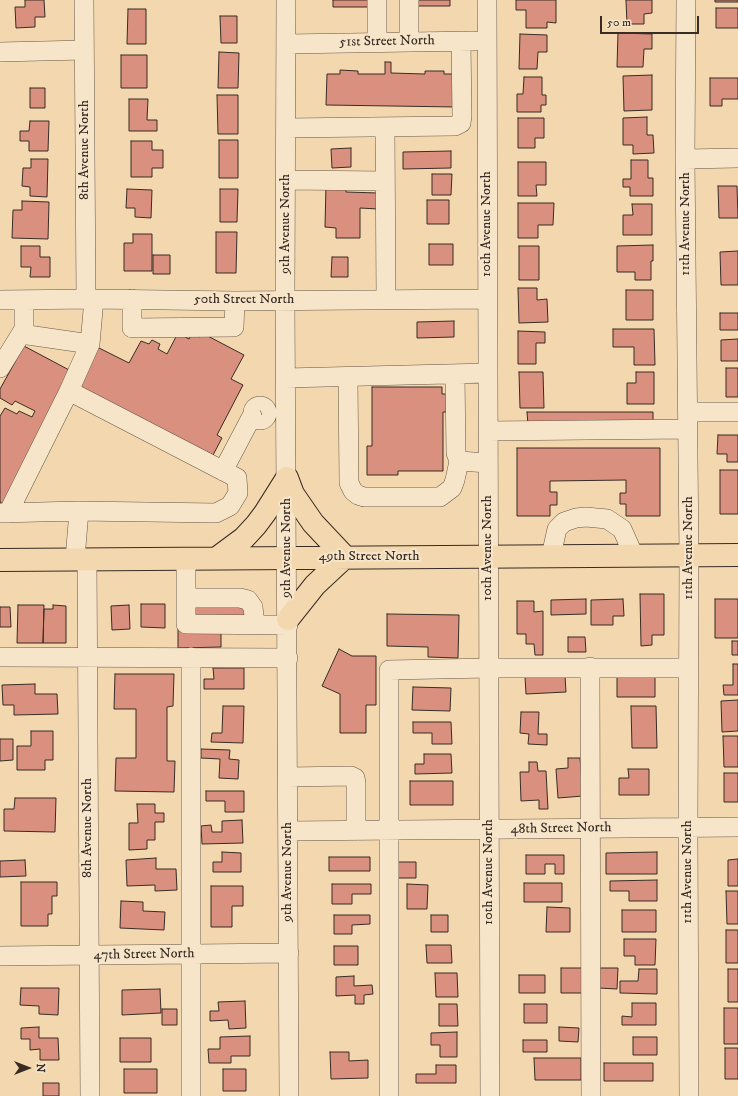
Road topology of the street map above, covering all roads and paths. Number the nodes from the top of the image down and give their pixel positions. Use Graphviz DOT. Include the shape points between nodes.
graph roads {
  1 [pos="84,0"];
  2 [pos="286,0"];
  3 [pos="377,0"];
  4 [pos="409,0"];
  5 [pos="487,0"];
  6 [pos="686,0"];
  7 [pos="461,41"];
  8 [pos="487,41"];
  9 [pos="409,42"];
  10 [pos="377,43"];
  11 [pos="287,44"];
  12 [pos="84,50"];
  13 [pos="0,52"];
  14 [pos="391,127"];
  15 [pos="286,128"];
  16 [pos="738,158"];
  17 [pos="685,159"];
  18 [pos="286,180"];
  19 [pos="385,181"];
  20 [pos="90,299"];
  21 [pos="132,299"];
  22 [pos="487,299"];
  23 [pos="0,300"];
  24 [pos="24,300"];
  25 [pos="286,300"];
  26 [pos="386,300"];
  27 [pos="235,301"];
  28 [pos="21,334"];
  29 [pos="90,344"];
  30 [pos="0,368"];
  31 [pos="488,373"];
  32 [pos="455,374"];
  33 [pos="348,377"];
  34 [pos="286,378"];
  35 [pos="70,391"];
  36 [pos="286,407"];
  37 [pos="738,412"];
  38 [pos="688,420"];
  39 [pos="488,431"];
  40 [pos="457,457"];
  41 [pos="488,463"];
  42 [pos="223,470"];
  43 [pos="287,478"];
  44 [pos="78,511"];
  45 [pos="4,513"];
  46 [pos="689,555"];
  47 [pos="738,555"];
  48 [pos="488,556"];
  49 [pos="551,556"];
  50 [pos="634,556"];
  51 [pos="217,558"];
  52 [pos="287,558"];
  53 [pos="345,558"];
  54 [pos="81,559"];
  55 [pos="186,559"];
  56 [pos="0,560"];
  57 [pos="186,598"];
  58 [pos="288,622"];
  59 [pos="255,625"];
  60 [pos="0,656"];
  61 [pos="88,656"];
  62 [pos="191,657"];
  63 [pos="288,658"];
  64 [pos="590,667"];
  65 [pos="489,668"];
  66 [pos="688,668"];
  67 [pos="288,777"];
  68 [pos="688,827"];
  69 [pos="738,827"];
  70 [pos="590,828"];
  71 [pos="489,830"];
  72 [pos="356,831"];
  73 [pos="389,831"];
  74 [pos="288,832"];
  75 [pos="288,953"];
  76 [pos="190,954"];
  77 [pos="0,956"];
  78 [pos="88,956"];
  79 [pos="90,1096"];
  80 [pos="191,1096"];
  81 [pos="289,1096"];
  82 [pos="389,1096"];
  83 [pos="490,1096"];
  84 [pos="591,1096"];
  85 [pos="690,1096"];
  1 -- 12 [label="street, 8th Avenue North"];
  2 -- 11 [label="street, 9th Avenue North"];
  3 -- 10 [label="street"];
  4 -- 9 [label="street"];
  5 -- 8 [label="street, 10th Avenue North"];
  6 -- 17 [label="street, 11th Avenue North"];
  7 -- 8 [label="street, 51st Street North"];
  7 -- 9 [label="street, 51st Street North"];
  7 -- 14 [label="street" via="461,123 455,126"];
  8 -- 22 [label="street, 10th Avenue North"];
  9 -- 10 [label="street, 51st Street North"];
  10 -- 11 [label="street, 51st Street North"];
  11 -- 15 [label="street, 9th Avenue North"];
  12 -- 13 [label="street"];
  12 -- 20 [label="street, 8th Avenue North"];
  14 -- 15 [label="street"];
  14 -- 19 [label="street"];
  15 -- 18 [label="street, 9th Avenue North"];
  16 -- 17 [label="street"];
  17 -- 38 [label="street, 11th Avenue North"];
  18 -- 19 [label="street"];
  18 -- 25 [label="street, 9th Avenue North"];
  19 -- 26 [label="street"];
  20 -- 21 [label="street, 50th Street North"];
  20 -- 24 [label="street, 50th Street North"];
  20 -- 29 [label="street, 8th Avenue North"];
  21 -- 27 [label="street, 50th Street North"];
  21 -- 27 [label="street" via="132,328 234,327"];
  22 -- 26 [label="street, 50th Street North"];
  22 -- 31 [label="street, 10th Avenue North"];
  23 -- 24 [label="street, 50th Street North"];
  24 -- 28 [label="street" via="24,329"];
  25 -- 26 [label="street, 50th Street North"];
  25 -- 27 [label="street, 50th Street North"];
  25 -- 34 [label="street, 9th Avenue North"];
  28 -- 29 [label="street"];
  28 -- 30 [label="street"];
  29 -- 35 [label="street, 8th Avenue North"];
  31 -- 32 [label="street"];
  31 -- 39 [label="street, 10th Avenue North"];
  32 -- 33 [label="street"];
  32 -- 40 [label="street"];
  33 -- 34 [label="street"];
  33 -- 40 [label="street" via="348,483 358,495 440,497 452,488"];
  34 -- 36 [label="street, 9th Avenue North"];
  35 -- 42 [label="street"];
  35 -- 45 [label="street, 8th Avenue North"];
  36 -- 42 [label="street" via="260,414"];
  36 -- 43 [label="street, 9th Avenue North"];
  37 -- 38 [label="street"];
  38 -- 39 [label="street"];
  38 -- 46 [label="street, 11th Avenue North"];
  39 -- 41 [label="street, 10th Avenue North"];
  40 -- 41 [label="street"];
  41 -- 48 [label="street, 10th Avenue North"];
  42 -- 44 [label="street" via="237,478 238,493 230,506 216,513"];
  43 -- 51 [label="main road" via="256,525 244,538"];
  43 -- 52 [label="street, 9th Avenue North"];
  43 -- 53 [label="main road" via="292,494 313,523"];
  44 -- 45 [label="street"];
  44 -- 54 [label="street, 8th Avenue North"];
  46 -- 47 [label="main road, 49th Street North"];
  46 -- 50 [label="main road, 49th Street North"];
  46 -- 66 [label="street, 11th Avenue North"];
  48 -- 49 [label="main road, 49th Street North"];
  48 -- 53 [label="main road, 49th Street North"];
  48 -- 65 [label="street, 10th Avenue North"];
  49 -- 50 [label="main road, 49th Street North"];
  49 -- 50 [label="street" via="558,529 564,522 586,517 607,519 619,526"];
  51 -- 52 [label="main road, 49th Street North"];
  51 -- 55 [label="main road, 49th Street North"];
  52 -- 53 [label="main road, 49th Street North"];
  52 -- 58 [label="street, 9th Avenue North"];
  53 -- 58 [label="main road" via="315,585"];
  54 -- 55 [label="main road, 49th Street North"];
  54 -- 56 [label="main road, 49th Street North"];
  54 -- 61 [label="street, 8th Avenue North"];
  55 -- 57 [label="street"];
  57 -- 59 [label="street" via="248,600 253,606"];
  57 -- 59 [label="street" via="186,624"];
  58 -- 59 [label="street"];
  58 -- 63 [label="street, 9th Avenue North"];
  60 -- 61 [label="street"];
  61 -- 62 [label="street"];
  61 -- 78 [label="street, 8th Avenue North"];
  62 -- 63 [label="street"];
  62 -- 76 [label="street"];
  63 -- 67 [label="street, 9th Avenue North"];
  64 -- 65 [label="street"];
  64 -- 66 [label="street"];
  64 -- 70 [label="street"];
  65 -- 71 [label="street, 10th Avenue North"];
  65 -- 73 [label="street" via="389,670"];
  66 -- 68 [label="street, 11th Avenue North"];
  67 -- 72 [label="street" via="355,778"];
  67 -- 74 [label="street, 9th Avenue North"];
  68 -- 69 [label="street, 48th Street North"];
  68 -- 70 [label="street, 48th Street North"];
  68 -- 85 [label="street, 11th Avenue North"];
  70 -- 71 [label="street, 48th Street North"];
  70 -- 84 [label="street"];
  71 -- 73 [label="street, 48th Street North"];
  71 -- 83 [label="street, 10th Avenue North"];
  72 -- 73 [label="street, 48th Street North"];
  72 -- 74 [label="street, 48th Street North"];
  73 -- 82 [label="street"];
  74 -- 75 [label="street, 9th Avenue North"];
  75 -- 76 [label="street, 47th Street North"];
  75 -- 81 [label="street, 9th Avenue North"];
  76 -- 78 [label="street, 47th Street North"];
  76 -- 80 [label="street"];
  77 -- 78 [label="street, 47th Street North"];
  78 -- 79 [label="street, 8th Avenue North"];
}
